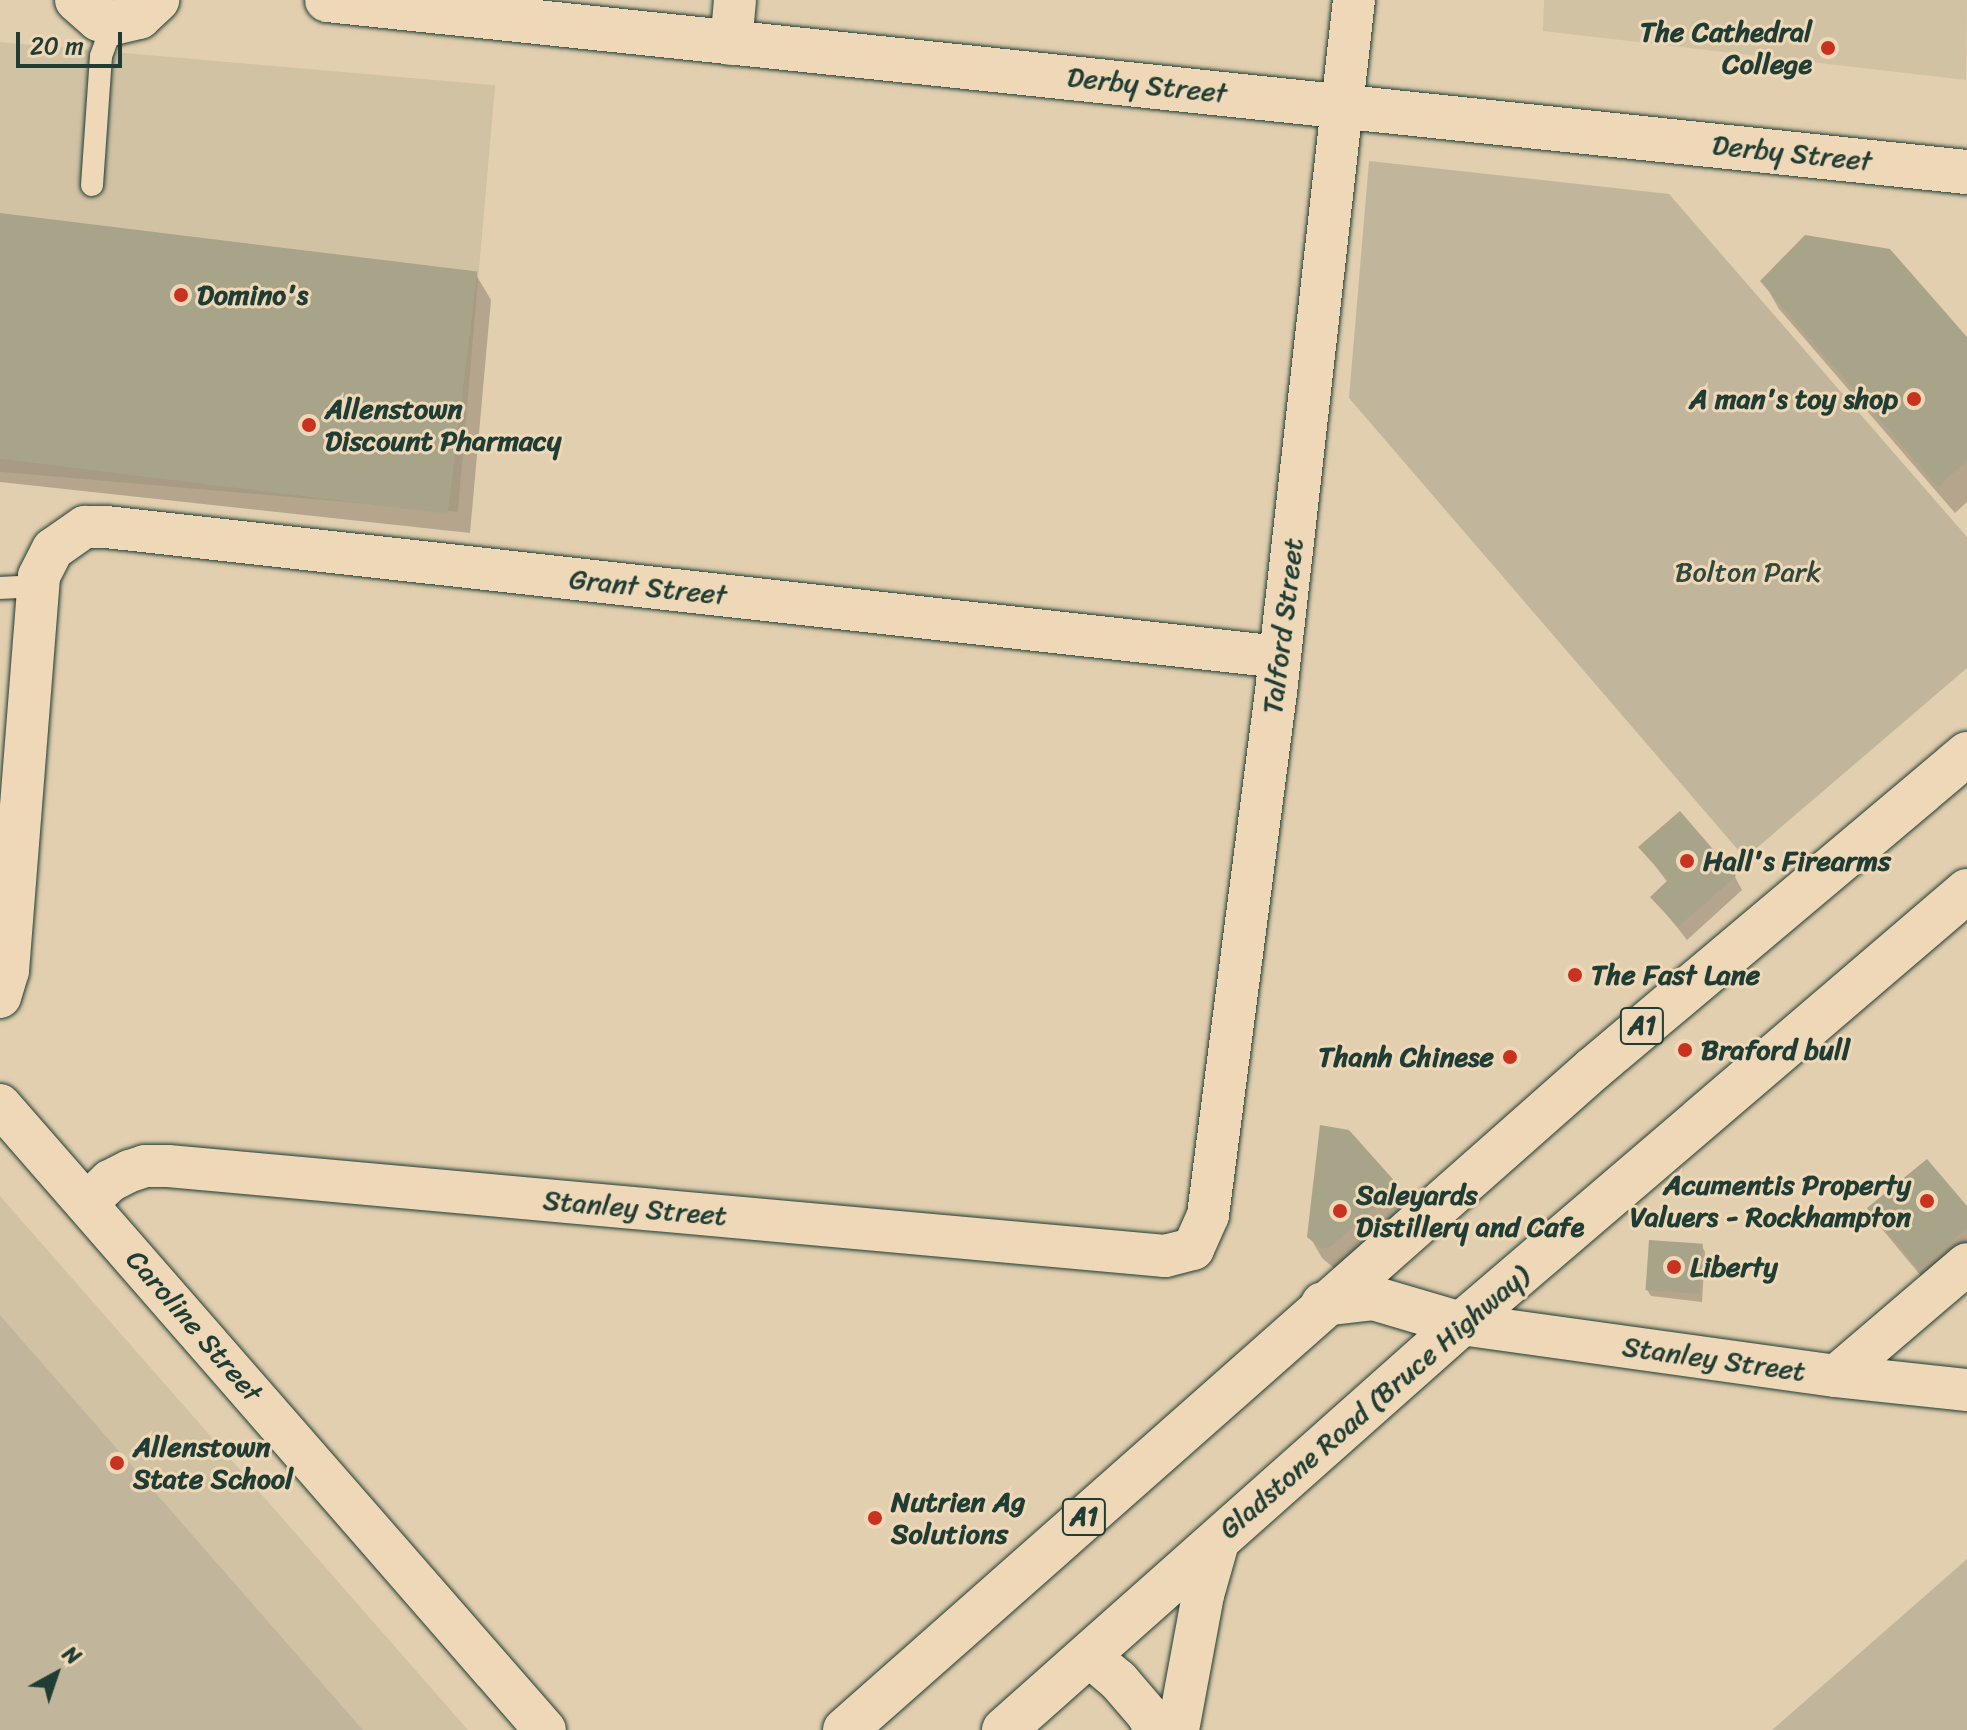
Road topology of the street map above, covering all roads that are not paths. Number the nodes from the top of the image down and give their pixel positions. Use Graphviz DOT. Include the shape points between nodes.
graph roads {
  1 [pos="157,0"];
  2 [pos="327,0"];
  3 [pos="735,0"];
  4 [pos="1354,0"];
  5 [pos="95,11"];
  6 [pos="731,44"];
  7 [pos="1344,105"];
  8 [pos="1967,172"];
  9 [pos="92,185"];
  10 [pos="26,583"];
  11 [pos="1280,657"];
  12 [pos="1967,754"];
  13 [pos="1967,891"];
  14 [pos="0,997"];
  15 [pos="0,1105"];
  16 [pos="87,1203"];
  17 [pos="1193,1249"];
  18 [pos="1967,1264"];
  19 [pos="1323,1304"];
  20 [pos="1461,1324"];
  21 [pos="1836,1376"];
  22 [pos="1967,1390"];
  23 [pos="1219,1539"];
  24 [pos="1088,1655"];
  25 [pos="545,1730"];
  26 [pos="845,1730"];
  27 [pos="1004,1730"];
  28 [pos="1155,1730"];
  29 [pos="1178,1730"];
  1 -- 5 [label="main road" via="139,17"];
  2 -- 6 [label="main road, Derby Street"];
  3 -- 6 [label="street"];
  4 -- 7 [label="street, Talford Street"];
  5 -- 9 [label="lane" via="101,56"];
  6 -- 7 [label="main road, Derby Street"];
  7 -- 8 [label="main road, Derby Street"];
  7 -- 11 [label="street, Talford Street"];
  10 -- 11 [label="street, Grant Street" via="68,536 85,527 106,527"];
  10 -- 14 [label="street" via="8,971"];
  11 -- 17 [label="street, Talford Street" via="1208,1215"];
  12 -- 19 [label="main road, A1" via="1688,986"];
  13 -- 20 [label="main road, Gladstone Road (Bruce Highway)"];
  15 -- 16 [label="street, Caroline Street"];
  16 -- 17 [label="street, Stanley Street" via="130,1171 168,1166 1165,1256"];
  16 -- 25 [label="street, Caroline Street"];
  18 -- 21 [label="street"];
  19 -- 20 [label="main road" via="1373,1298"];
  19 -- 26 [label="main road, A1"];
  20 -- 21 [label="street, Stanley Street"];
  20 -- 23 [label="main road, Gladstone Road (Bruce Highway)"];
  21 -- 22 [label="street, Stanley Street"];
  23 -- 24 [label="main road, Gladstone Road (Bruce Highway)"];
  23 -- 29 [label="street"];
  24 -- 27 [label="main road, Gladstone Road (Bruce Highway)"];
  24 -- 28 [label="street" via="1118,1680"];
}
